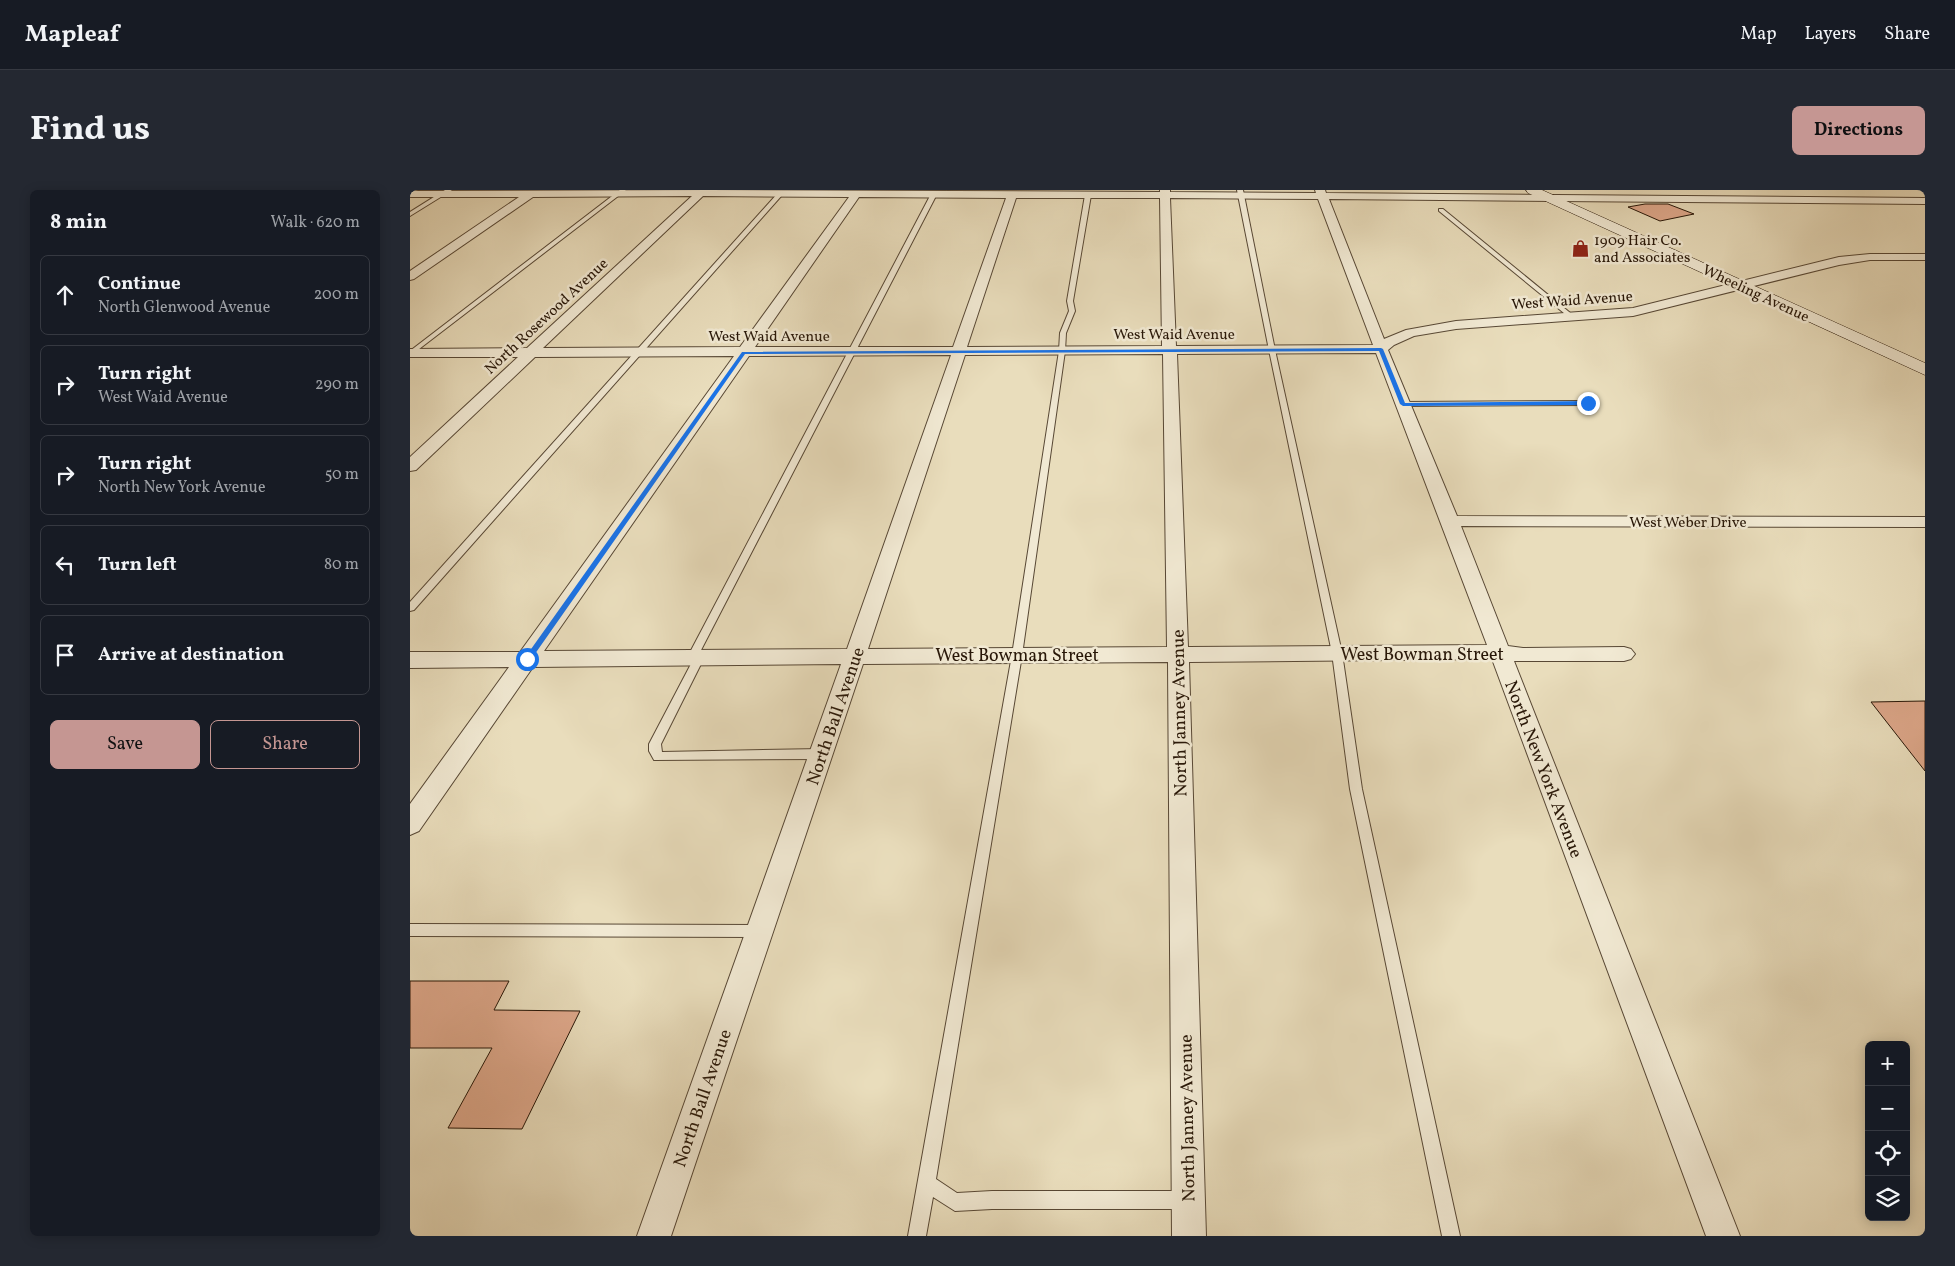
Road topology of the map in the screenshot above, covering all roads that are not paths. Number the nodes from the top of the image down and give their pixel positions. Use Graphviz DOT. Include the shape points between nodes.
graph roads {
  1 [pos="1532,190"];
  2 [pos="1639,190"];
  3 [pos="446,192"];
  4 [pos="533,192"];
  5 [pos="621,192"];
  6 [pos="703,192"];
  7 [pos="1166,193"];
  8 [pos="1241,193"];
  9 [pos="1322,193"];
  10 [pos="410,194"];
  11 [pos="780,194"];
  12 [pos="856,194"];
  13 [pos="934,194"];
  14 [pos="1012,195"];
  15 [pos="1088,195"];
  16 [pos="1551,199"];
  17 [pos="1662,199"];
  18 [pos="1925,201"];
  19 [pos="1441,210"];
  20 [pos="410,214"];
  21 [pos="1925,257"];
  22 [pos="410,276"];
  23 [pos="1739,285"];
  24 [pos="1572,317"];
  25 [pos="1381,349"];
  26 [pos="1272,350"];
  27 [pos="958,351"];
  28 [pos="1062,351"];
  29 [pos="1170,351"];
  30 [pos="640,352"];
  31 [pos="851,352"];
  32 [pos="531,353"];
  33 [pos="744,353"];
  34 [pos="410,354"];
  35 [pos="1925,370"];
  36 [pos="1588,403"];
  37 [pos="1403,404"];
  38 [pos="410,466"];
  39 [pos="1450,521"];
  40 [pos="1925,522"];
  41 [pos="410,608"];
  42 [pos="1499,652"];
  43 [pos="1337,653"];
  44 [pos="1178,654"];
  45 [pos="1624,654"];
  46 [pos="1016,655"];
  47 [pos="855,656"];
  48 [pos="695,658"];
  49 [pos="527,659"];
  50 [pos="410,660"];
  51 [pos="821,754"];
  52 [pos="410,824"];
  53 [pos="410,930"];
  54 [pos="760,932"];
  55 [pos="927,1183"];
  56 [pos="1189,1200"];
  57 [pos="654,1236"];
  58 [pos="917,1236"];
  59 [pos="1189,1236"];
  60 [pos="1451,1236"];
  61 [pos="1723,1236"];
  1 -- 16 [label="main road, Wheeling Avenue"];
  2 -- 17 [label="street"];
  3 -- 4 [label="street"];
  3 -- 10 [label="street"];
  3 -- 20 [label="lane"];
  4 -- 5 [label="street"];
  4 -- 22 [label="street"];
  5 -- 6 [label="street"];
  5 -- 34 [label="lane"];
  6 -- 11 [label="street"];
  6 -- 32 [label="street, North Rosewood Avenue"];
  7 -- 8 [label="street"];
  7 -- 15 [label="street"];
  7 -- 29 [label="street, North Janney Avenue"];
  8 -- 9 [label="street"];
  8 -- 26 [label="lane"];
  9 -- 16 [label="street"];
  9 -- 25 [label="street, North New York Avenue"];
  11 -- 12 [label="street"];
  11 -- 30 [label="lane"];
  12 -- 13 [label="street"];
  12 -- 33 [label="street"];
  13 -- 14 [label="street"];
  13 -- 31 [label="lane"];
  14 -- 15 [label="street"];
  14 -- 27 [label="street, North Ball Avenue"];
  15 -- 28 [label="lane" via="1070,302 1072,312 1063,333"];
  16 -- 17 [label="street"];
  16 -- 23 [label="main road, Wheeling Avenue"];
  17 -- 18 [label="street"];
  19 -- 24 [label="lane"];
  21 -- 23 [label="street, West Waid Avenue" via="1840,261"];
  23 -- 24 [label="street, West Waid Avenue" via="1634,312"];
  23 -- 35 [label="main road, Wheeling Avenue"];
  24 -- 25 [label="street, West Waid Avenue" via="1425,329 1399,337"];
  25 -- 26 [label="street, West Waid Avenue"];
  25 -- 37 [label="street, North New York Avenue"];
  26 -- 29 [label="street, West Waid Avenue"];
  26 -- 43 [label="lane"];
  27 -- 28 [label="street, West Waid Avenue"];
  27 -- 31 [label="street, West Waid Avenue"];
  27 -- 47 [label="street, North Ball Avenue"];
  28 -- 29 [label="street, West Waid Avenue"];
  28 -- 46 [label="lane"];
  29 -- 44 [label="street, North Janney Avenue"];
  30 -- 32 [label="street, West Waid Avenue"];
  30 -- 33 [label="street, West Waid Avenue"];
  30 -- 41 [label="lane"];
  31 -- 33 [label="street, West Waid Avenue"];
  31 -- 48 [label="lane"];
  32 -- 34 [label="street, West Waid Avenue"];
  32 -- 38 [label="street, North Rosewood Avenue"];
  33 -- 49 [label="street"];
  36 -- 37 [label="lane"];
  37 -- 39 [label="street, North New York Avenue"];
  39 -- 40 [label="street, West Weber Drive"];
  39 -- 42 [label="street, North New York Avenue"];
  42 -- 43 [label="street, West Bowman Street"];
  42 -- 45 [label="street, West Bowman Street" via="1523,655"];
  42 -- 61 [label="street, North New York Avenue"];
  43 -- 44 [label="street, West Bowman Street"];
  43 -- 60 [label="lane" via="1356,789"];
  44 -- 46 [label="street, West Bowman Street"];
  44 -- 56 [label="street, North Janney Avenue"];
  46 -- 47 [label="street, West Bowman Street"];
  46 -- 55 [label="lane"];
  47 -- 48 [label="street, West Bowman Street"];
  47 -- 51 [label="street, North Ball Avenue"];
  48 -- 49 [label="street, West Bowman Street"];
  48 -- 51 [label="lane" via="655,744 658,757"];
  49 -- 50 [label="street, West Bowman Street"];
  49 -- 52 [label="street"];
  51 -- 54 [label="street, North Ball Avenue"];
  53 -- 54 [label="lane"];
  54 -- 57 [label="street, North Ball Avenue"];
  55 -- 56 [label="lane" via="955,1202"];
  55 -- 58 [label="lane"];
  56 -- 59 [label="street, North Janney Avenue"];
}
